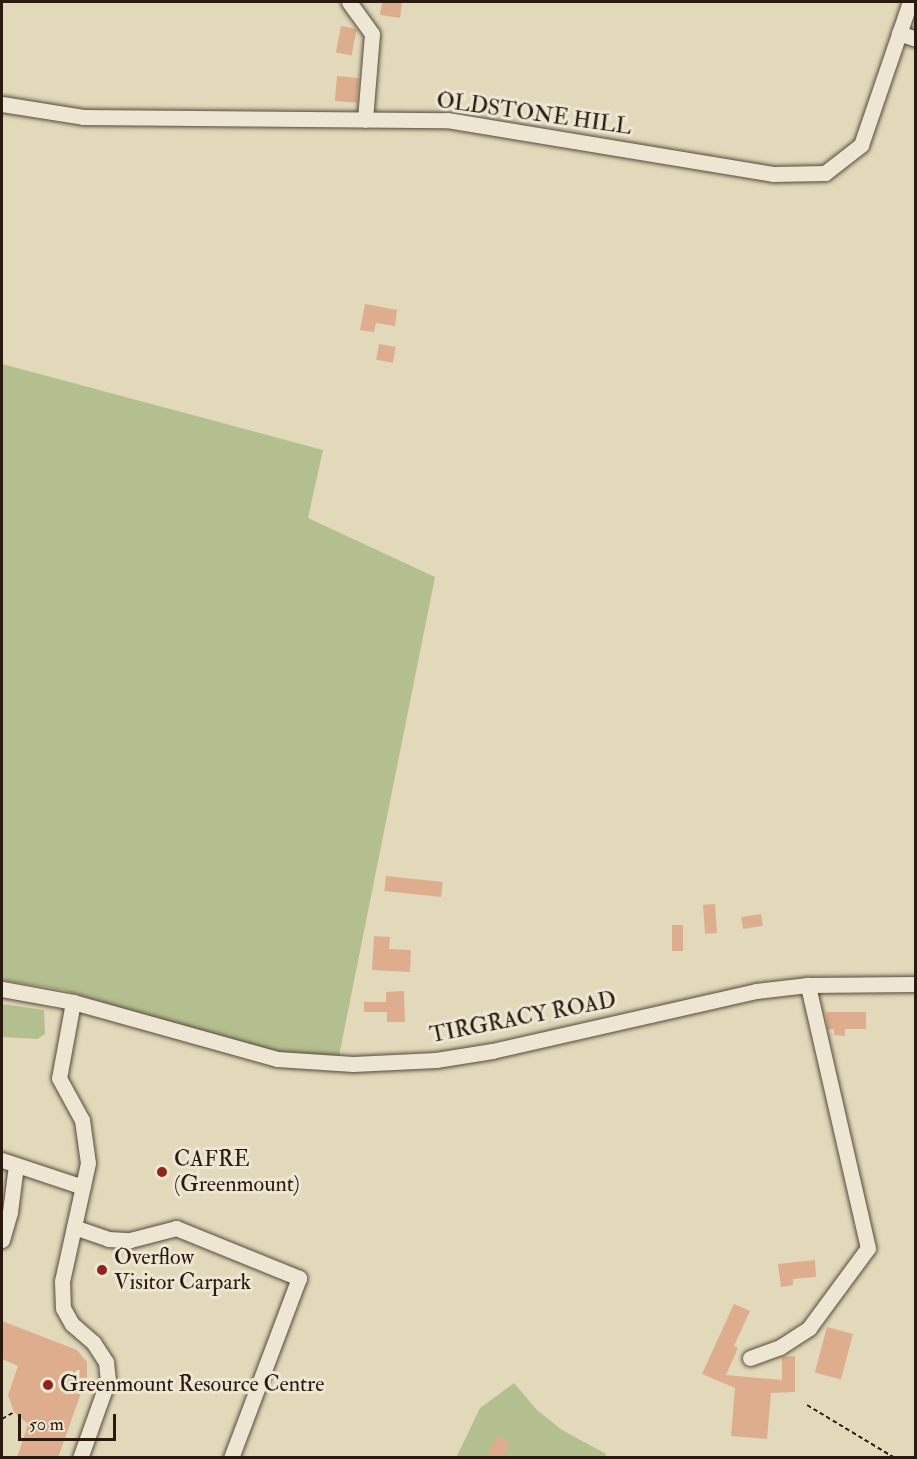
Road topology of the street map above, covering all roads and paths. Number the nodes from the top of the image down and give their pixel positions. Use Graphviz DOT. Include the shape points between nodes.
graph roads {
  1 [pos="349,2"];
  2 [pos="910,2"];
  3 [pos="899,33"];
  4 [pos="915,39"];
  5 [pos="2,104"];
  6 [pos="365,120"];
  7 [pos="915,984"];
  8 [pos="808,985"];
  9 [pos="2,989"];
  10 [pos="72,1002"];
  11 [pos="9,1163"];
  12 [pos="83,1187"];
  13 [pos="74,1227"];
  14 [pos="2,1240"];
  15 [pos="750,1359"];
  16 [pos="807,1405"];
  17 [pos="14,1412"];
  18 [pos="2,1419"];
  19 [pos="80,1458"];
  20 [pos="231,1458"];
  21 [pos="895,1458"];
  1 -- 6 [label="street" via="372,34"];
  2 -- 3 [label="street, OLDSTONE HILL"];
  3 -- 4 [label="street"];
  3 -- 6 [label="street, OLDSTONE HILL" via="861,145 825,173 748,170 447,120"];
  5 -- 6 [label="street, OLDSTONE HILL" via="83,117"];
  7 -- 8 [label="street, TIRGRACY ROAD"];
  8 -- 10 [label="street, TIRGRACY ROAD" via="729,996 436,1060 317,1064 277,1059 199,1040"];
  8 -- 15 [label="street" via="868,1248 809,1328 780,1347"];
  9 -- 10 [label="street, TIRGRACY ROAD"];
  10 -- 12 [label="street" via="59,1078 82,1119 88,1143"];
  11 -- 12 [label="street"];
  11 -- 14 [label="street" via="10,1212"];
  12 -- 13 [label="street"];
  13 -- 19 [label="street" via="62,1281 63,1308 106,1362 108,1380"];
  13 -- 20 [label="street" via="108,1239 130,1240 176,1228 299,1278"];
  16 -- 21 [label="path"];
  17 -- 18 [label="path"];
}
